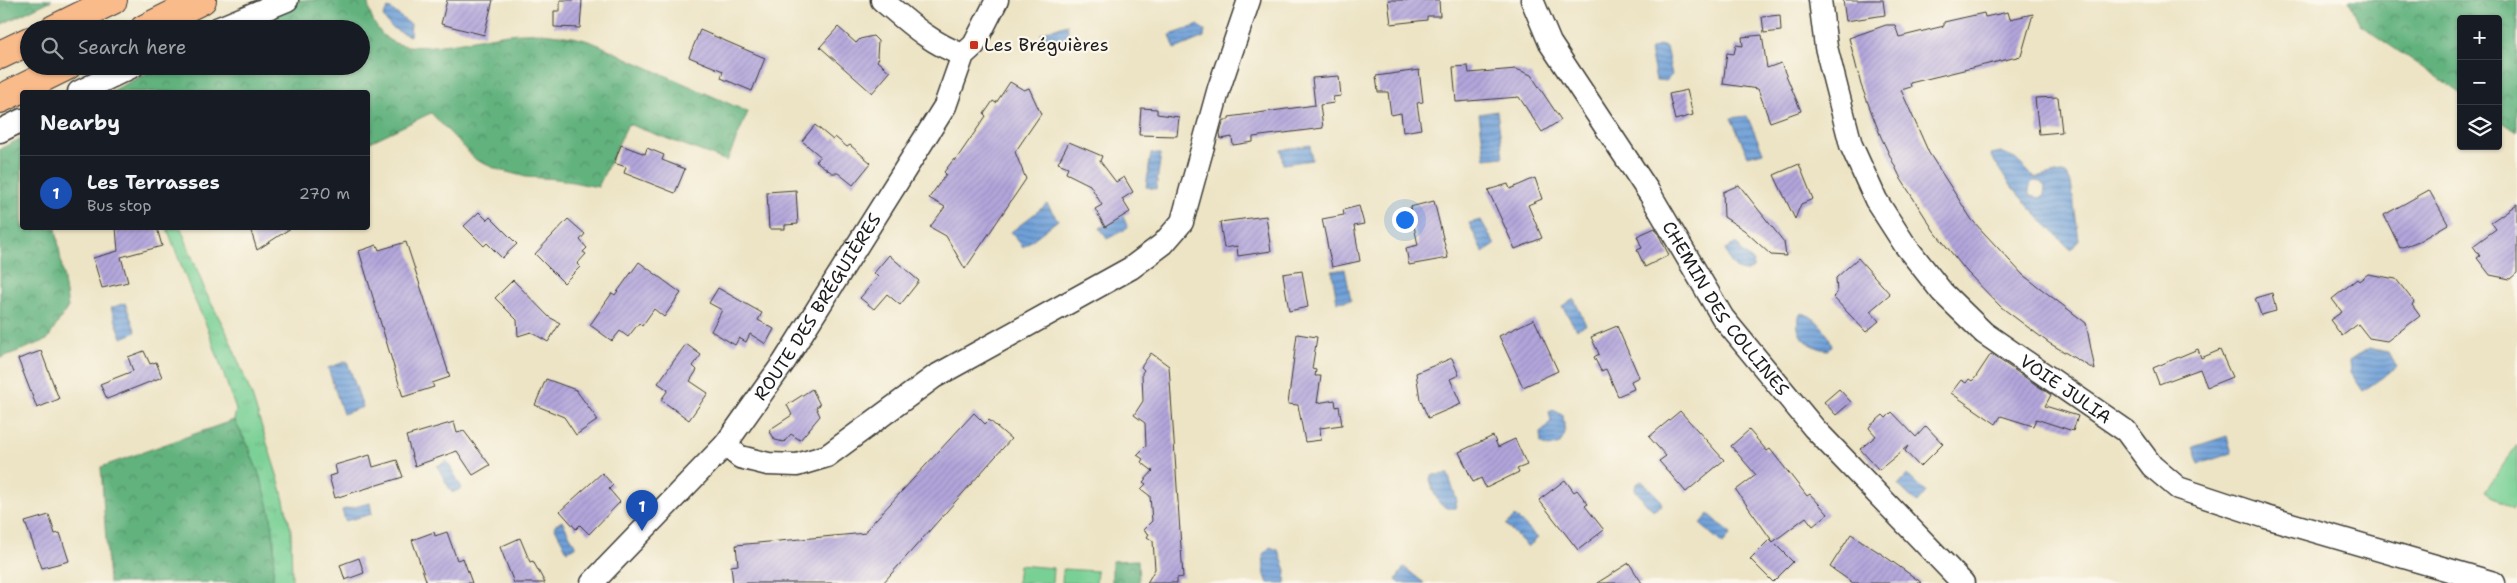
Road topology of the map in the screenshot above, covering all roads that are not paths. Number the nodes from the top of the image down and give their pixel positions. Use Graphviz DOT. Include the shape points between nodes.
graph roads {
  1 [pos="113,0"];
  2 [pos="202,0"];
  3 [pos="288,0"];
  4 [pos="882,0"];
  5 [pos="997,0"];
  6 [pos="1249,0"];
  7 [pos="1532,0"];
  8 [pos="1820,0"];
  9 [pos="72,20"];
  10 [pos="162,20"];
  11 [pos="239,20"];
  12 [pos="20,45"];
  13 [pos="0,55"];
  14 [pos="963,55"];
  15 [pos="49,75"];
  16 [pos="114,75"];
  17 [pos="83,90"];
  18 [pos="0,99"];
  19 [pos="20,121"];
  20 [pos="0,131"];
  21 [pos="725,445"];
  22 [pos="592,583"];
  23 [pos="1963,583"];
  24 [pos="2494,583"];
  1 -- 9 [label="highway"];
  2 -- 10 [label="highway"];
  3 -- 11 [label="street"];
  4 -- 14 [label="street" via="929,39"];
  5 -- 14 [label="street, ROUTE DES BRÉGUIÈRES" via="974,45"];
  6 -- 21 [label="street" via="1219,88 1182,222 1163,244 1131,268 934,377 827,456 796,464 768,464 740,457"];
  7 -- 23 [label="street, CHEMIN DES COLLINES" via="1550,43 1650,194 1728,324 1814,428"];
  8 -- 24 [label="street, VOIE JULIA" via="1826,47 1851,145 1876,200 1905,245 1942,292 1984,333 2126,431 2152,466 2178,488"];
  12 -- 13 [label="highway"];
  14 -- 21 [label="street, ROUTE DES BRÉGUIÈRES" via="951,92 931,130 784,362"];
  15 -- 18 [label="highway"];
  16 -- 17 [label="street"];
  19 -- 20 [label="street"];
  21 -- 22 [label="street, ROUTE DES BRÉGUIÈRES"];
}
